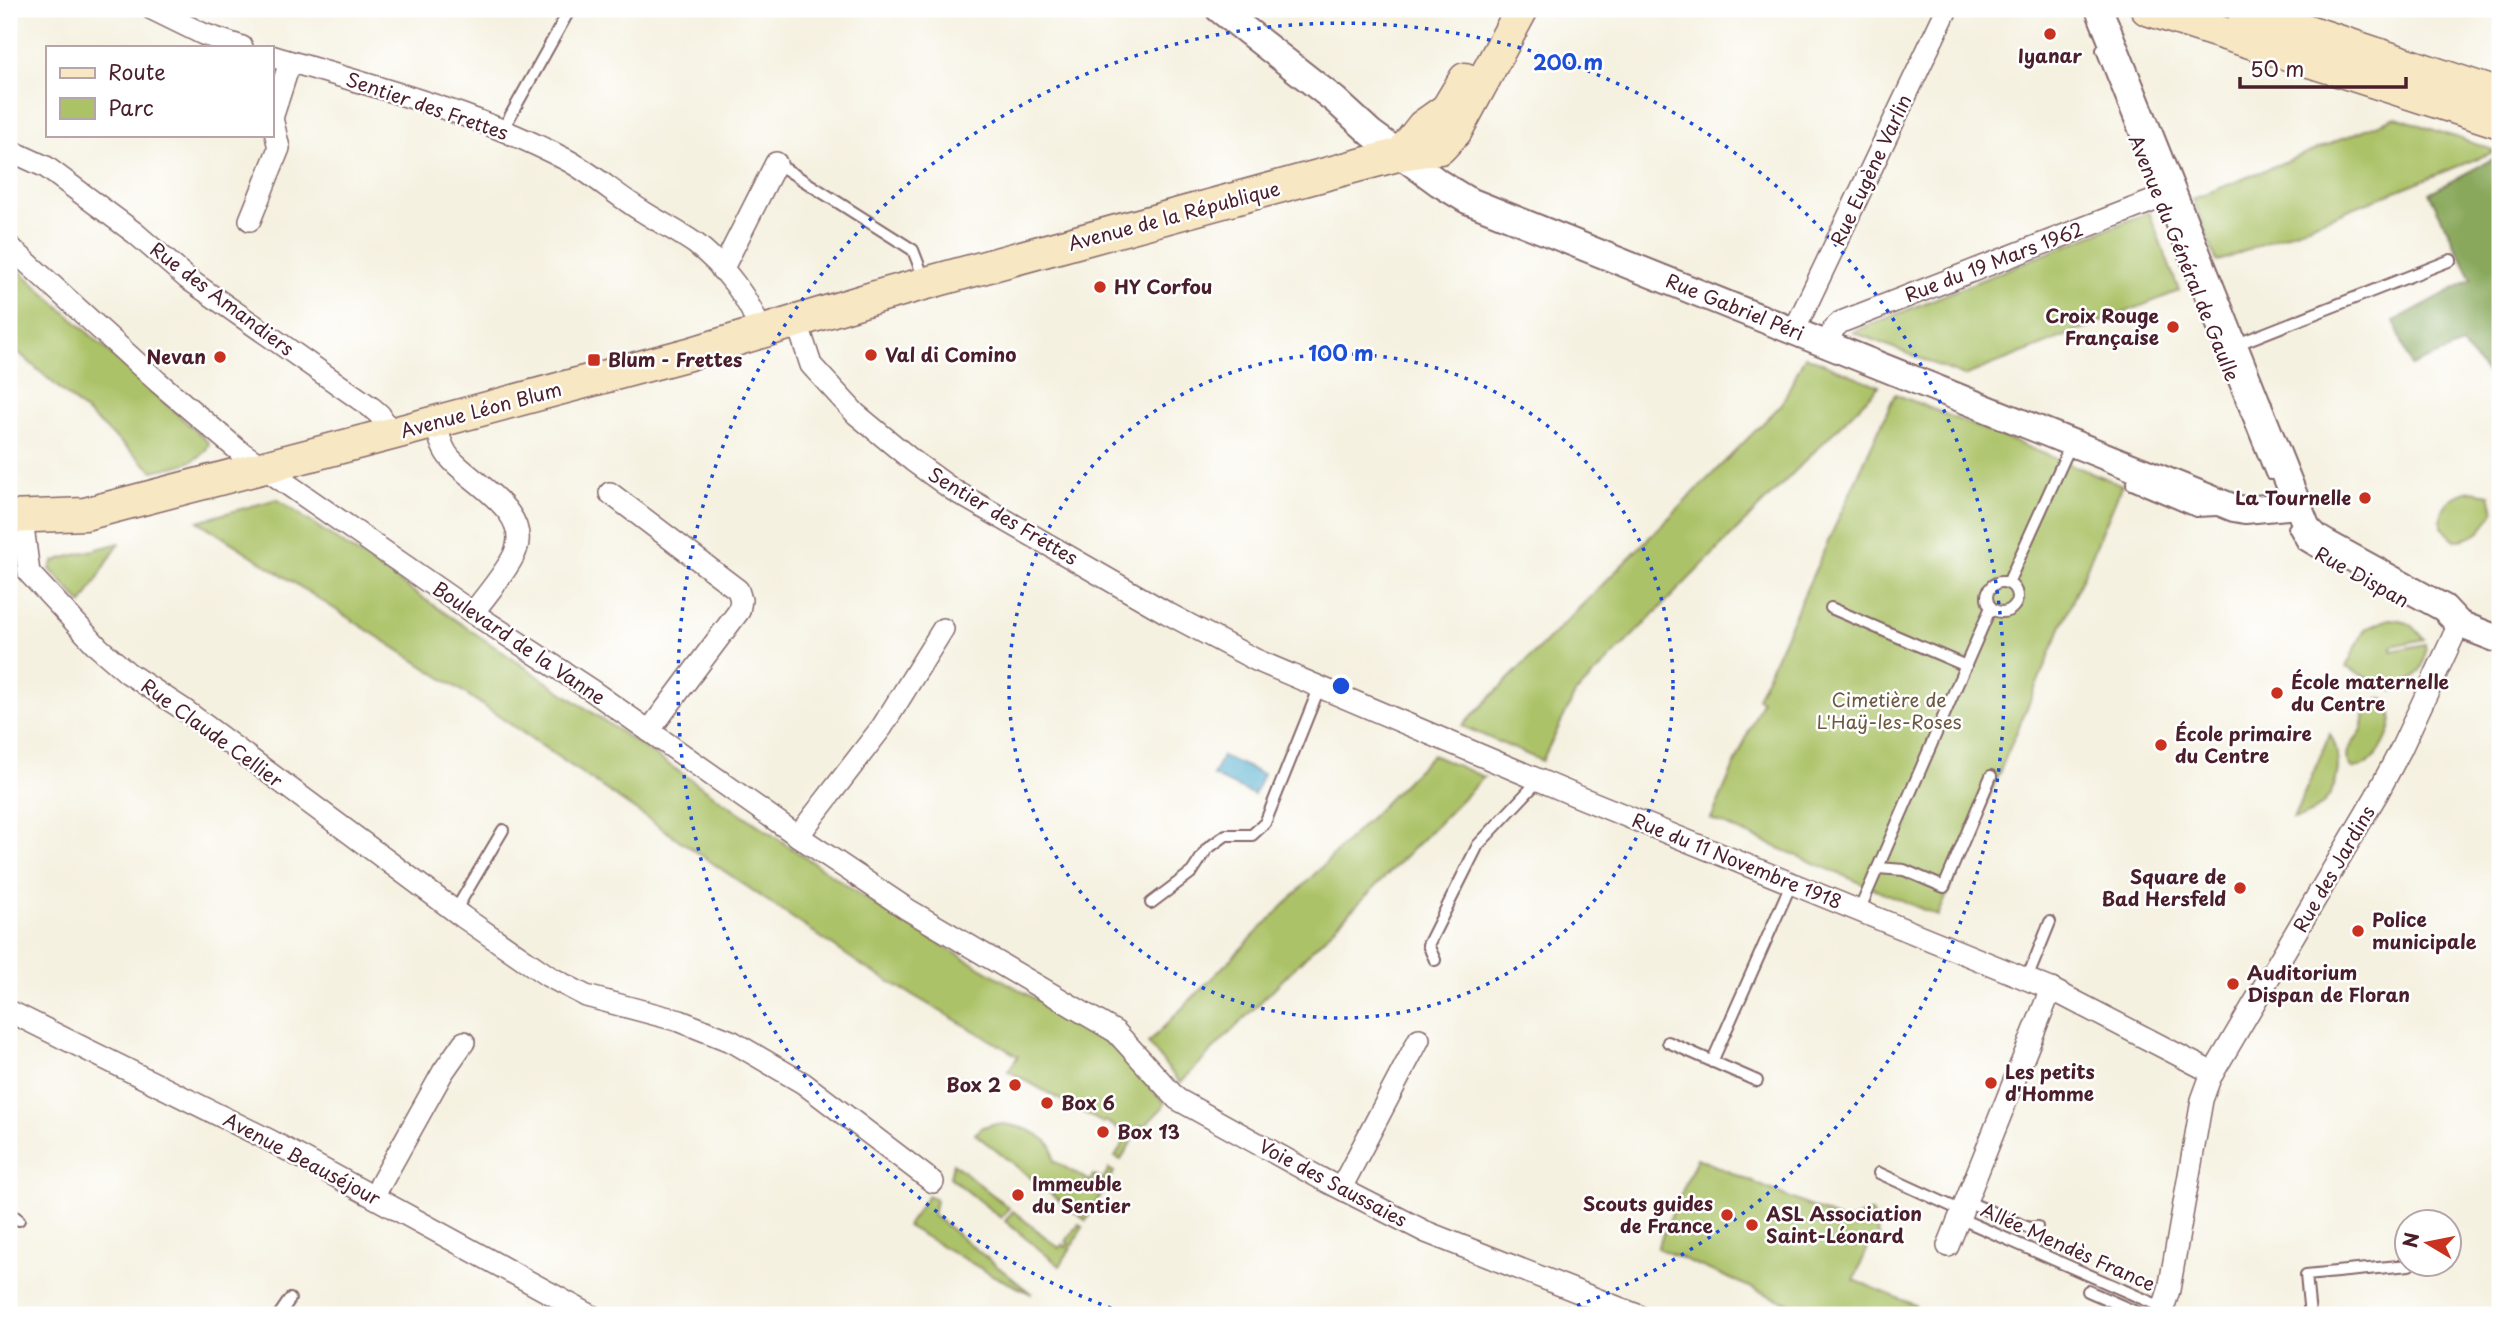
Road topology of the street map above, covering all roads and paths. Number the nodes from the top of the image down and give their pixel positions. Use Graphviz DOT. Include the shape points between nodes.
graph roads {
  1 [pos="152,9"];
  2 [pos="570,9"];
  3 [pos="1219,9"];
  4 [pos="1506,9"];
  5 [pos="1522,9"];
  6 [pos="1947,9"];
  7 [pos="2099,9"];
  8 [pos="2147,9"];
  9 [pos="2242,9"];
  10 [pos="2096,37"];
  11 [pos="239,46"];
  12 [pos="281,59"];
  13 [pos="273,111"];
  14 [pos="2499,112"];
  15 [pos="273,122"];
  16 [pos="503,129"];
  17 [pos="9,150"];
  18 [pos="1401,154"];
  19 [pos="776,163"];
  20 [pos="2166,196"];
  21 [pos="250,220"];
  22 [pos="9,246"];
  23 [pos="2451,260"];
  24 [pos="722,270"];
  25 [pos="937,281"];
  26 [pos="797,322"];
  27 [pos="1794,331"];
  28 [pos="761,333"];
  29 [pos="1827,345"];
  30 [pos="2233,345"];
  31 [pos="435,423"];
  32 [pos="391,434"];
  33 [pos="2072,442"];
  34 [pos="263,467"];
  35 [pos="2132,484"];
  36 [pos="610,493"];
  37 [pos="2284,498"];
  38 [pos="2234,508"];
  39 [pos="15,517"];
  40 [pos="2008,583"];
  41 [pos="1991,607"];
  42 [pos="1831,608"];
  43 [pos="473,613"];
  44 [pos="2459,624"];
  45 [pos="943,629"];
  46 [pos="2500,639"];
  47 [pos="1256,660"];
  48 [pos="1966,666"];
  49 [pos="1320,686"];
  50 [pos="649,731"];
  51 [pos="1991,776"];
  52 [pos="1540,779"];
  53 [pos="503,830"];
  54 [pos="798,836"];
  55 [pos="1878,868"];
  56 [pos="1791,884"];
  57 [pos="1152,903"];
  58 [pos="455,911"];
  59 [pos="1859,911"];
  60 [pos="2050,922"];
  61 [pos="1435,960"];
  62 [pos="2026,979"];
  63 [pos="2051,989"];
  64 [pos="1060,998"];
  65 [pos="9,1011"];
  66 [pos="1419,1038"];
  67 [pos="464,1042"];
  68 [pos="1668,1042"];
  69 [pos="1712,1062"];
  70 [pos="2213,1073"];
  71 [pos="1756,1081"];
  72 [pos="1879,1172"];
  73 [pos="933,1182"];
  74 [pos="380,1185"];
  75 [pos="1341,1188"];
  76 [pos="1962,1210"];
  77 [pos="9,1212"];
  78 [pos="19,1220"];
  79 [pos="2037,1227"];
  80 [pos="1948,1246"];
  81 [pos="2394,1266"];
  82 [pos="2088,1291"];
  83 [pos="290,1299"];
  84 [pos="2162,1312"];
  85 [pos="279,1315"];
  86 [pos="590,1315"];
  87 [pos="1637,1315"];
  88 [pos="2143,1315"];
  89 [pos="2310,1315"];
  1 -- 11 [label="street"];
  2 -- 16 [label="lane"];
  3 -- 18 [label="street, Rue Gabriel Péri"];
  4 -- 18 [label="main road" via="1447,109 1423,126"];
  5 -- 18 [label="main road, Avenue de la République" via="1456,131 1440,148"];
  6 -- 27 [label="street, Rue Eugène Varlin"];
  7 -- 20 [label="street, Avenue du Général de Gaulle"];
  8 -- 14 [label="main road"];
  9 -- 14 [label="main road"];
  10 -- 20 [label="lane, Avenue du Général de Gaulle"];
  12 -- 13 [label="street"];
  12 -- 16 [label="street, Sentier des Frettes"];
  15 -- 21 [label="street" via="279,148"];
  16 -- 24 [label="street, Sentier des Frettes" via="570,162 697,245"];
  17 -- 32 [label="street, Rue des Amandiers" via="46,167 188,279 372,408"];
  18 -- 25 [label="main road, Avenue de la République"];
  18 -- 27 [label="street, Rue Gabriel Péri" via="1467,200"];
  19 -- 24 [label="street"];
  19 -- 25 [label="lane" via="913,250"];
  20 -- 29 [label="street, Rue du 19 Mars 1962" via="1841,322"];
  20 -- 30 [label="street, Avenue du Général de Gaulle"];
  20 -- 37 [label="lane, Avenue du Général de Gaulle"];
  22 -- 34 [label="street, Boulevard de la Vanne" via="158,382"];
  23 -- 30 [label="lane"];
  24 -- 28 [label="street, Sentier des Frettes" via="744,294"];
  25 -- 26 [label="main road, Avenue Léon Blum"];
  26 -- 28 [label="main road, Avenue Léon Blum"];
  26 -- 47 [label="street, Sentier des Frettes" via="811,365 856,414 913,461 989,511"];
  27 -- 29 [label="street, Rue Gabriel Péri"];
  28 -- 31 [label="main road, Avenue Léon Blum"];
  29 -- 33 [label="street, Rue Gabriel Péri"];
  30 -- 37 [label="street, Avenue du Général de Gaulle"];
  31 -- 32 [label="main road, Avenue Léon Blum"];
  31 -- 43 [label="street" via="450,458 507,509 517,532 515,554"];
  32 -- 34 [label="main road, Avenue Léon Blum"];
  33 -- 38 [label="street, Rue Gabriel Péri"];
  33 -- 40 [label="lane"];
  34 -- 39 [label="main road, Avenue Léon Blum" via="85,514"];
  34 -- 43 [label="street, Boulevard de la Vanne"];
  35 -- 38 [label="lane" via="2196,511"];
  36 -- 50 [label="street" via="738,590 741,600 739,611"];
  37 -- 38 [label="street, Rue Gabriel Péri" via="2245,510"];
  37 -- 44 [label="street, Rue Dispan" via="2316,538 2444,608"];
  39 -- 58 [label="street, Rue Claude Cellier" via="29,573 99,648"];
  40 -- 41 [label="lane" via="1996,583 1990,589"];
  40 -- 41 [label="lane" via="2017,592 2014,607 2003,612"];
  41 -- 48 [label="lane"];
  42 -- 48 [label="lane"];
  43 -- 50 [label="street, Boulevard de la Vanne"];
  44 -- 46 [label="street, Rue Dispan"];
  44 -- 70 [label="street, Rue des Jardins" via="2376,796"];
  45 -- 54 [label="street" via="882,727"];
  47 -- 49 [label="street, Rue du 11 Novembre 1918"];
  48 -- 55 [label="lane"];
  49 -- 52 [label="street, Rue du 11 Novembre 1918"];
  49 -- 57 [label="lane" via="1265,823 1252,835 1226,835 1207,849 1192,872"];
  50 -- 54 [label="street, Boulevard de la Vanne"];
  51 -- 55 [label="lane" via="1944,887 1904,870"];
  52 -- 56 [label="street, Rue du 11 Novembre 1918"];
  52 -- 61 [label="lane" via="1475,851 1427,945"];
  53 -- 58 [label="lane"];
  54 -- 64 [label="street, Boulevard de la Vanne" via="907,909"];
  55 -- 59 [label="lane"];
  56 -- 59 [label="street, Rue du 11 Novembre 1918"];
  56 -- 69 [label="lane"];
  58 -- 73 [label="street, Rue Claude Cellier" via="586,996 724,1037 803,1083"];
  59 -- 62 [label="street, Rue du 11 Novembre 1918"];
  60 -- 62 [label="lane"];
  62 -- 63 [label="street, Rue du 11 Novembre 1918"];
  63 -- 70 [label="street, Rue du 11 Novembre 1918"];
  63 -- 76 [label="street"];
  64 -- 75 [label="street, Voie des Saussaies" via="1116,1032 1177,1099"];
  65 -- 86 [label="street, Avenue Beauséjour" via="271,1141"];
  66 -- 75 [label="street"];
  67 -- 74 [label="street"];
  68 -- 69 [label="lane"];
  69 -- 71 [label="lane"];
  70 -- 84 [label="street, Rue des Jardins" via="2202,1100"];
  72 -- 76 [label="lane"];
  75 -- 87 [label="street, Voie des Saussaies" via="1426,1232"];
  76 -- 79 [label="lane"];
  76 -- 80 [label="street"];
  76 -- 84 [label="lane, Allée Mendès France"];
  77 -- 78 [label="lane"];
  81 -- 89 [label="lane" via="2306,1275"];
  82 -- 88 [label="lane"];
  83 -- 85 [label="lane"];
}
